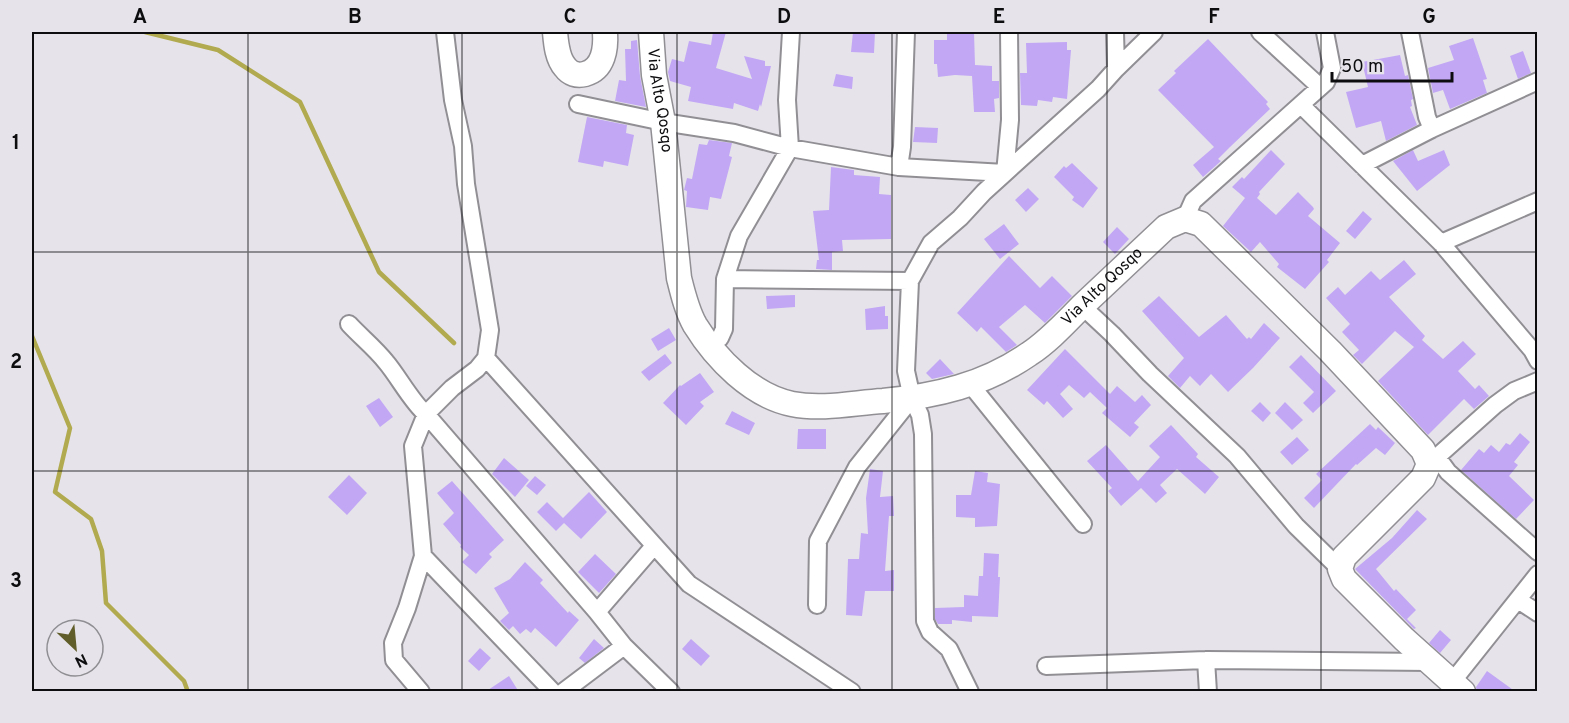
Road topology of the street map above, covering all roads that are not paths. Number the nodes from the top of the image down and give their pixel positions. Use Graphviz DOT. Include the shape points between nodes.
graph roads {
  1 [pos="445,32"];
  2 [pos="555,32"];
  3 [pos="605,32"];
  4 [pos="651,32"];
  5 [pos="791,32"];
  6 [pos="906,32"];
  7 [pos="1009,32"];
  8 [pos="1115,32"];
  9 [pos="1154,32"];
  10 [pos="1260,32"];
  11 [pos="1325,32"];
  12 [pos="1410,32"];
  13 [pos="1116,69"];
  14 [pos="1538,81"];
  15 [pos="1320,87"];
  16 [pos="578,104"];
  17 [pos="1301,105"];
  18 [pos="663,122"];
  19 [pos="1432,129"];
  20 [pos="790,148"];
  21 [pos="1362,165"];
  22 [pos="899,167"];
  23 [pos="1005,173"];
  24 [pos="1538,201"];
  25 [pos="1185,219"];
  26 [pos="1441,243"];
  27 [pos="725,279"];
  28 [pos="910,281"];
  29 [pos="1082,306"];
  30 [pos="349,324"];
  31 [pos="708,344"];
  32 [pos="486,358"];
  33 [pos="1538,361"];
  34 [pos="1538,381"];
  35 [pos="970,384"];
  36 [pos="912,398"];
  37 [pos="426,414"];
  38 [pos="1433,460"];
  39 [pos="1083,524"];
  40 [pos="654,546"];
  41 [pos="1538,552"];
  42 [pos="423,556"];
  43 [pos="1340,569"];
  44 [pos="1538,574"];
  45 [pos="1518,600"];
  46 [pos="817,605"];
  47 [pos="597,612"];
  48 [pos="1538,613"];
  49 [pos="624,646"];
  50 [pos="1206,660"];
  51 [pos="1430,662"];
  52 [pos="1046,666"];
  53 [pos="1457,686"];
  54 [pos="841,689"];
  55 [pos="421,692"];
  56 [pos="553,692"];
  57 [pos="563,692"];
  58 [pos="671,692"];
  59 [pos="970,692"];
  60 [pos="1208,692"];
  1 -- 32 [label="street" via="490,330"];
  2 -- 3 [label="street" via="564,67 580,76 597,68 603,57"];
  4 -- 18 [label="street, Via Alto Qosqo"];
  5 -- 20 [label="street" via="787,100"];
  6 -- 22 [label="street"];
  7 -- 23 [label="street" via="1010,120"];
  8 -- 13 [label="street"];
  9 -- 13 [label="street"];
  10 -- 15 [label="street"];
  11 -- 15 [label="street" via="1332,68"];
  12 -- 19 [label="street"];
  13 -- 23 [label="street"];
  14 -- 19 [label="street"];
  15 -- 17 [label="street"];
  16 -- 18 [label="street"];
  17 -- 21 [label="street"];
  17 -- 25 [label="street" via="1193,201"];
  18 -- 20 [label="street" via="734,133"];
  18 -- 31 [label="street, Via Alto Qosqo" via="679,278 691,317"];
  19 -- 21 [label="street"];
  20 -- 22 [label="street"];
  20 -- 27 [label="street" via="739,236"];
  21 -- 26 [label="street"];
  22 -- 23 [label="street"];
  23 -- 28 [label="street" via="931,243"];
  24 -- 26 [label="street"];
  25 -- 29 [label="street, Via Alto Qosqo" via="1166,227"];
  25 -- 38 [label="street" via="1201,224"];
  26 -- 33 [label="street"];
  27 -- 28 [label="street"];
  27 -- 31 [label="street" via="724,328 720,338"];
  28 -- 36 [label="street" via="906,370"];
  29 -- 35 [label="street, Via Alto Qosqo" via="1029,354"];
  29 -- 43 [label="street" via="1237,456 1296,526"];
  30 -- 37 [label="street" via="385,361"];
  31 -- 36 [label="street, Via Alto Qosqo" via="755,389 792,404 820,407"];
  32 -- 37 [label="street"];
  32 -- 40 [label="street"];
  34 -- 38 [label="street" via="1495,405"];
  35 -- 36 [label="street, Via Alto Qosqo"];
  35 -- 39 [label="street"];
  36 -- 46 [label="street" via="857,467 818,541"];
  36 -- 59 [label="street" via="923,434 925,621 930,632 949,649"];
  37 -- 42 [label="street" via="414,446"];
  37 -- 47 [label="street"];
  38 -- 41 [label="street"];
  38 -- 43 [label="street" via="1423,478 1344,557"];
  40 -- 47 [label="street"];
  40 -- 54 [label="street" via="689,584"];
  42 -- 55 [label="street" via="393,643 394,660"];
  42 -- 56 [label="street"];
  43 -- 51 [label="street" via="1344,579"];
  44 -- 45 [label="street"];
  45 -- 48 [label="street"];
  45 -- 53 [label="street"];
  47 -- 49 [label="street"];
  49 -- 57 [label="street"];
  49 -- 58 [label="street"];
  50 -- 51 [label="street"];
  50 -- 52 [label="street"];
  50 -- 60 [label="street"];
  51 -- 53 [label="street"];
}
